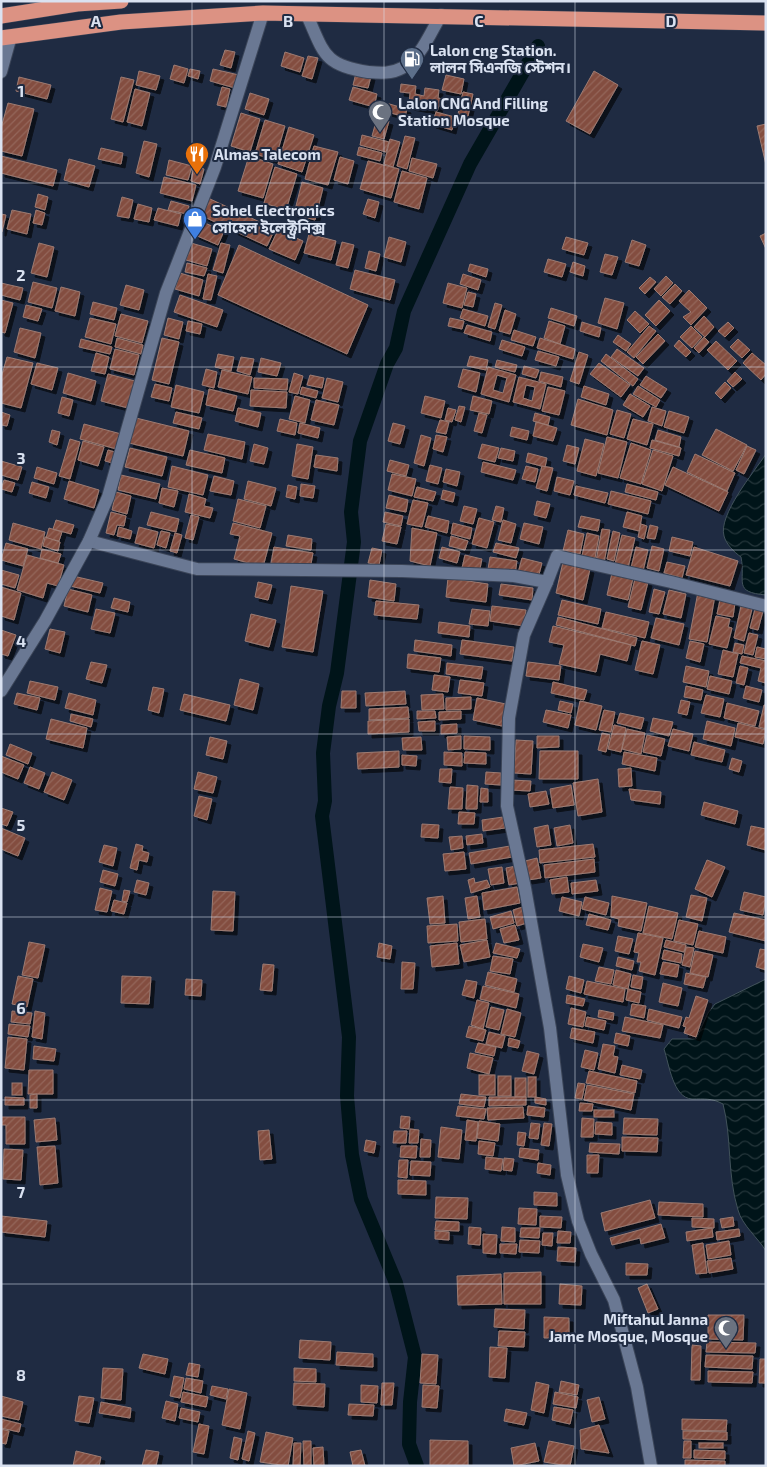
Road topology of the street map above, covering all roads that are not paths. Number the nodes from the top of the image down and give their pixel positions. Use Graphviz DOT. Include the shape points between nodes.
graph roads {
  1 [pos="120,1"];
  2 [pos="263,13"];
  3 [pos="306,13"];
  4 [pos="1,16"];
  5 [pos="441,16"];
  6 [pos="766,22"];
  7 [pos="6,37"];
  8 [pos="1,72"];
  9 [pos="89,541"];
  10 [pos="547,582"];
  11 [pos="766,606"];
  12 [pos="1,691"];
  13 [pos="651,1466"];
  1 -- 4 [label="highway"];
  2 -- 3 [label="highway"];
  2 -- 7 [label="highway" via="121,22"];
  2 -- 9 [label="street" via="215,167 166,293 108,497"];
  3 -- 5 [label="highway"];
  3 -- 5 [label="street" via="331,61 346,68 384,74 402,68 418,54"];
  5 -- 6 [label="highway"];
  7 -- 8 [label="street"];
  9 -- 10 [label="street" via="197,569 402,571 514,576"];
  9 -- 12 [label="street" via="45,621"];
  10 -- 11 [label="street" via="557,556"];
  10 -- 13 [label="street" via="524,635 508,718 507,806 550,1028 566,1175 578,1221 614,1300 637,1387"];
}
